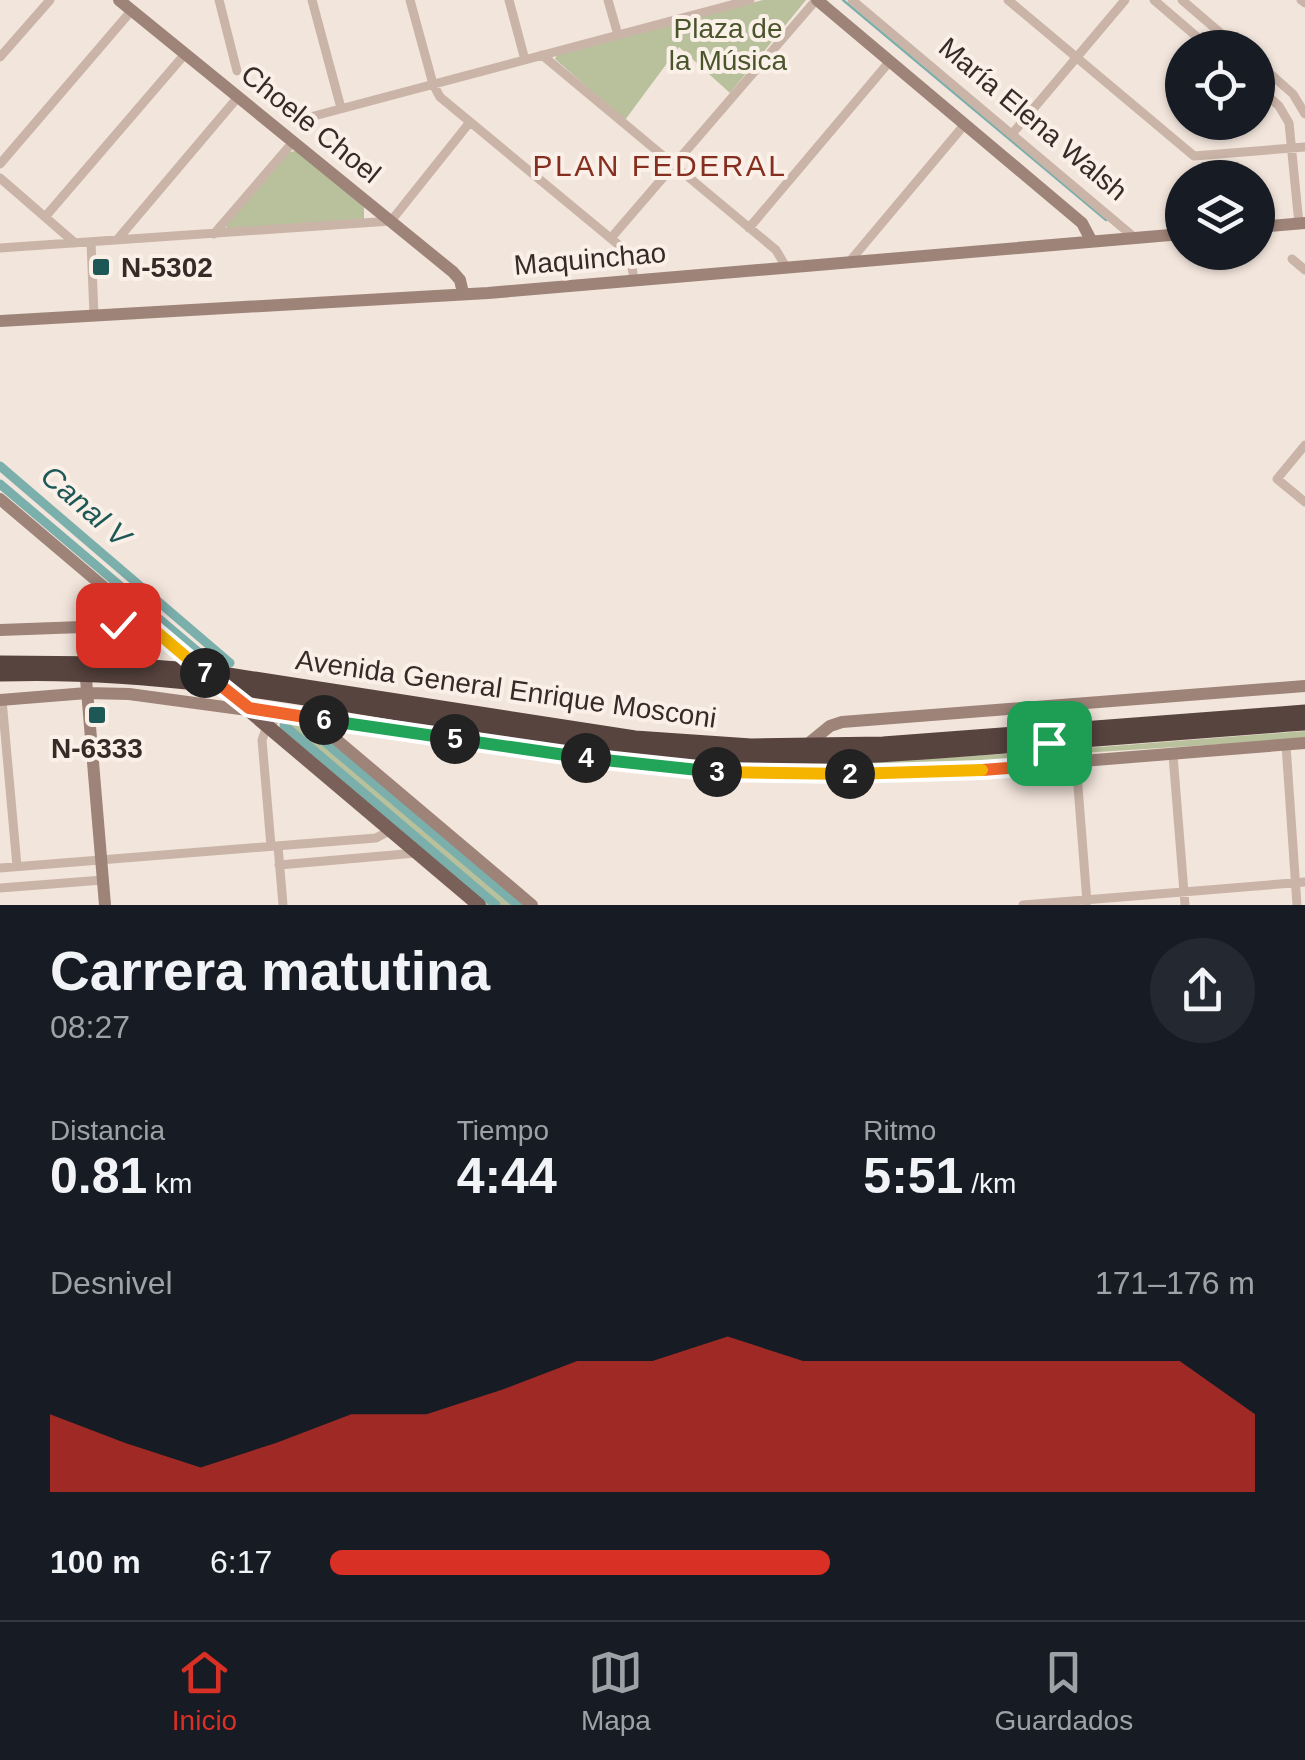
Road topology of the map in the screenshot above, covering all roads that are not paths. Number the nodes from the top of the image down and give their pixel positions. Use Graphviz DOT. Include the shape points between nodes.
graph roads {
  1 [pos="50,0"];
  2 [pos="218,0"];
  3 [pos="312,0"];
  4 [pos="410,0"];
  5 [pos="509,0"];
  6 [pos="608,0"];
  7 [pos="750,0"];
  8 [pos="816,0"];
  9 [pos="1008,0"];
  10 [pos="1125,0"];
  11 [pos="1154,0"];
  12 [pos="1182,0"];
  13 [pos="860,2"];
  14 [pos="124,3"];
  15 [pos="709,5"];
  16 [pos="1189,30"];
  17 [pos="1217,30"];
  18 [pos="618,35"];
  19 [pos="185,54"];
  20 [pos="542,55"];
  21 [pos="0,57"];
  22 [pos="1076,58"];
  23 [pos="525,60"];
  24 [pos="890,61"];
  25 [pos="237,72"];
  26 [pos="1275,78"];
  27 [pos="433,84"];
  28 [pos="238,97"];
  29 [pos="1302,100"];
  30 [pos="1275,105"];
  31 [pos="341,108"];
  32 [pos="1305,114"];
  33 [pos="299,120"];
  34 [pos="470,122"];
  35 [pos="965,124"];
  36 [pos="1012,134"];
  37 [pos="293,142"];
  38 [pos="1305,147"];
  39 [pos="1293,148"];
  40 [pos="0,164"];
  41 [pos="674,165"];
  42 [pos="0,178"];
  43 [pos="45,217"];
  44 [pos="391,221"];
  45 [pos="1302,224"];
  46 [pos="1275,226"];
  47 [pos="749,228"];
  48 [pos="214,234"];
  49 [pos="1165,235"];
  50 [pos="611,238"];
  51 [pos="1135,238"];
  52 [pos="117,240"];
  53 [pos="1091,240"];
  54 [pos="91,242"];
  55 [pos="76,243"];
  56 [pos="0,248"];
  57 [pos="1292,259"];
  58 [pos="850,261"];
  59 [pos="786,267"];
  60 [pos="1305,270"];
  61 [pos="634,280"];
  62 [pos="463,293"];
  63 [pos="94,315"];
  64 [pos="0,320"];
  65 [pos="1305,445"];
  66 [pos="0,499"];
  67 [pos="1305,502"];
  68 [pos="119,600"];
  69 [pos="0,630"];
  70 [pos="107,632"];
  71 [pos="165,640"];
  72 [pos="0,663"];
  73 [pos="85,669"];
  74 [pos="203,671"];
  75 [pos="0,674"];
  76 [pos="218,684"];
  77 [pos="1305,686"];
  78 [pos="88,693"];
  79 [pos="1,700"];
  80 [pos="211,704"];
  81 [pos="249,708"];
  82 [pos="1305,712"];
  83 [pos="282,713"];
  84 [pos="310,718"];
  85 [pos="435,718"];
  86 [pos="1305,722"];
  87 [pos="350,723"];
  88 [pos="269,726"];
  89 [pos="405,731"];
  90 [pos="1049,743"];
  91 [pos="342,744"];
  92 [pos="1305,744"];
  93 [pos="1286,745"];
  94 [pos="803,748"];
  95 [pos="1173,755"];
  96 [pos="1076,763"];
  97 [pos="391,830"];
  98 [pos="274,846"];
  99 [pos="418,853"];
  100 [pos="101,860"];
  101 [pos="279,865"];
  102 [pos="18,866"];
  103 [pos="0,868"];
  104 [pos="103,880"];
  105 [pos="1300,882"];
  106 [pos="0,888"];
  107 [pos="1184,892"];
  108 [pos="1087,902"];
  109 [pos="105,905"];
  110 [pos="283,905"];
  111 [pos="479,905"];
  112 [pos="532,905"];
  113 [pos="1022,905"];
  114 [pos="1185,905"];
  115 [pos="1297,905"];
  1 -- 21 [label="street"];
  2 -- 25 [label="street"];
  3 -- 31 [label="street"];
  4 -- 27 [label="street"];
  5 -- 23 [label="street"];
  6 -- 18 [label="street"];
  7 -- 15 [label="street"];
  8 -- 24 [label="street, María Elena Walsh"];
  8 -- 41 [label="street"];
  9 -- 22 [label="street"];
  10 -- 22 [label="street"];
  11 -- 16 [label="street"];
  12 -- 17 [label="street"];
  13 -- 36 [label="street, María Elena Walsh"];
  14 -- 19 [label="street, Choele Choel"];
  14 -- 40 [label="street"];
  15 -- 18 [label="street"];
  18 -- 20 [label="street"];
  19 -- 28 [label="street, Choele Choel"];
  19 -- 43 [label="street"];
  20 -- 23 [label="street"];
  20 -- 41 [label="street"];
  22 -- 36 [label="street"];
  22 -- 39 [label="street" via="1194,156"];
  23 -- 27 [label="street"];
  24 -- 35 [label="street, María Elena Walsh"];
  24 -- 47 [label="street"];
  26 -- 29 [label="street"];
  27 -- 31 [label="street"];
  27 -- 34 [label="street"];
  28 -- 37 [label="street, Choele Choel"];
  28 -- 52 [label="street"];
  29 -- 32 [label="street"];
  30 -- 39 [label="street" via="1286,116"];
  31 -- 33 [label="street"];
  34 -- 44 [label="street"];
  34 -- 50 [label="street"];
  35 -- 53 [label="street, María Elena Walsh" via="1082,222"];
  35 -- 58 [label="street"];
  36 -- 51 [label="street, María Elena Walsh"];
  37 -- 44 [label="street, Choele Choel"];
  37 -- 48 [label="street"];
  38 -- 39 [label="street"];
  39 -- 45 [label="street"];
  41 -- 47 [label="street"];
  41 -- 50 [label="street"];
  42 -- 43 [label="street"];
  43 -- 55 [label="street"];
  44 -- 48 [label="street"];
  44 -- 62 [label="street, Choele Choel" via="457,276"];
  45 -- 46 [label="street"];
  47 -- 59 [label="street"];
  48 -- 52 [label="street"];
  49 -- 51 [label="street, Maquinchao"];
  50 -- 61 [label="street" via="628,255"];
  51 -- 53 [label="street, Maquinchao"];
  52 -- 54 [label="street"];
  53 -- 58 [label="street, Maquinchao"];
  54 -- 55 [label="street"];
  54 -- 63 [label="street"];
  55 -- 56 [label="street"];
  57 -- 60 [label="street"];
  58 -- 59 [label="street, Maquinchao"];
  59 -- 61 [label="street, Maquinchao"];
  61 -- 62 [label="street, Maquinchao"];
  62 -- 63 [label="street, Maquinchao"];
  63 -- 64 [label="street, Maquinchao"];
  65 -- 67 [label="street" via="1276,478"];
  66 -- 68 [label="street"];
  68 -- 70 [label="street" via="122,617"];
  68 -- 71 [label="street"];
  69 -- 70 [label="street" via="69,626"];
  70 -- 71 [label="street"];
  70 -- 73 [label="street" via="88,646"];
  71 -- 74 [label="street"];
  72 -- 73 [label="highway, Avenida General Enrique Mosconi"];
  73 -- 74 [label="highway, Avenida General Enrique Mosconi"];
  73 -- 75 [label="highway, Avenida General Enrique Mosconi"];
  73 -- 76 [label="highway, Avenida General Enrique Mosconi"];
  73 -- 78 [label="street"];
  74 -- 76 [label="main road"];
  74 -- 94 [label="highway, Avenida General Enrique Mosconi" via="648,739"];
  76 -- 80 [label="street" via="224,699"];
  76 -- 81 [label="main road"];
  76 -- 85 [label="highway, Avenida General Enrique Mosconi"];
  77 -- 94 [label="street" via="850,722 830,726"];
  78 -- 79 [label="street"];
  78 -- 80 [label="street"];
  78 -- 100 [label="street"];
  79 -- 102 [label="street"];
  80 -- 81 [label="street"];
  81 -- 83 [label="street"];
  81 -- 88 [label="main road"];
  82 -- 94 [label="highway, Avenida General Enrique Mosconi"];
  83 -- 84 [label="street"];
  83 -- 88 [label="street"];
  84 -- 87 [label="street"];
  84 -- 91 [label="street"];
  85 -- 89 [label="highway"];
  85 -- 90 [label="highway, Avenida General Enrique Mosconi" via="735,757"];
  86 -- 90 [label="highway, Avenida General Enrique Mosconi"];
  87 -- 89 [label="street"];
  87 -- 91 [label="street" via="340,732"];
  88 -- 97 [label="main road"];
  88 -- 98 [label="street" via="262,744"];
  89 -- 96 [label="street" via="696,771 898,774"];
  90 -- 96 [label="street" via="1070,749"];
  91 -- 112 [label="street"];
  92 -- 93 [label="street"];
  93 -- 95 [label="street"];
  93 -- 105 [label="street"];
  95 -- 96 [label="street"];
  95 -- 107 [label="street"];
  96 -- 108 [label="street"];
  97 -- 98 [label="street" via="376,838"];
  97 -- 99 [label="main road"];
  98 -- 100 [label="street"];
  98 -- 101 [label="street"];
  99 -- 101 [label="street"];
  99 -- 111 [label="main road"];
  100 -- 102 [label="street"];
  100 -- 104 [label="street"];
  101 -- 110 [label="street"];
  102 -- 103 [label="street"];
  104 -- 106 [label="street"];
  104 -- 109 [label="street"];
  105 -- 107 [label="street"];
  105 -- 115 [label="street"];
  107 -- 108 [label="street"];
  107 -- 114 [label="street"];
  108 -- 113 [label="street"];
}
